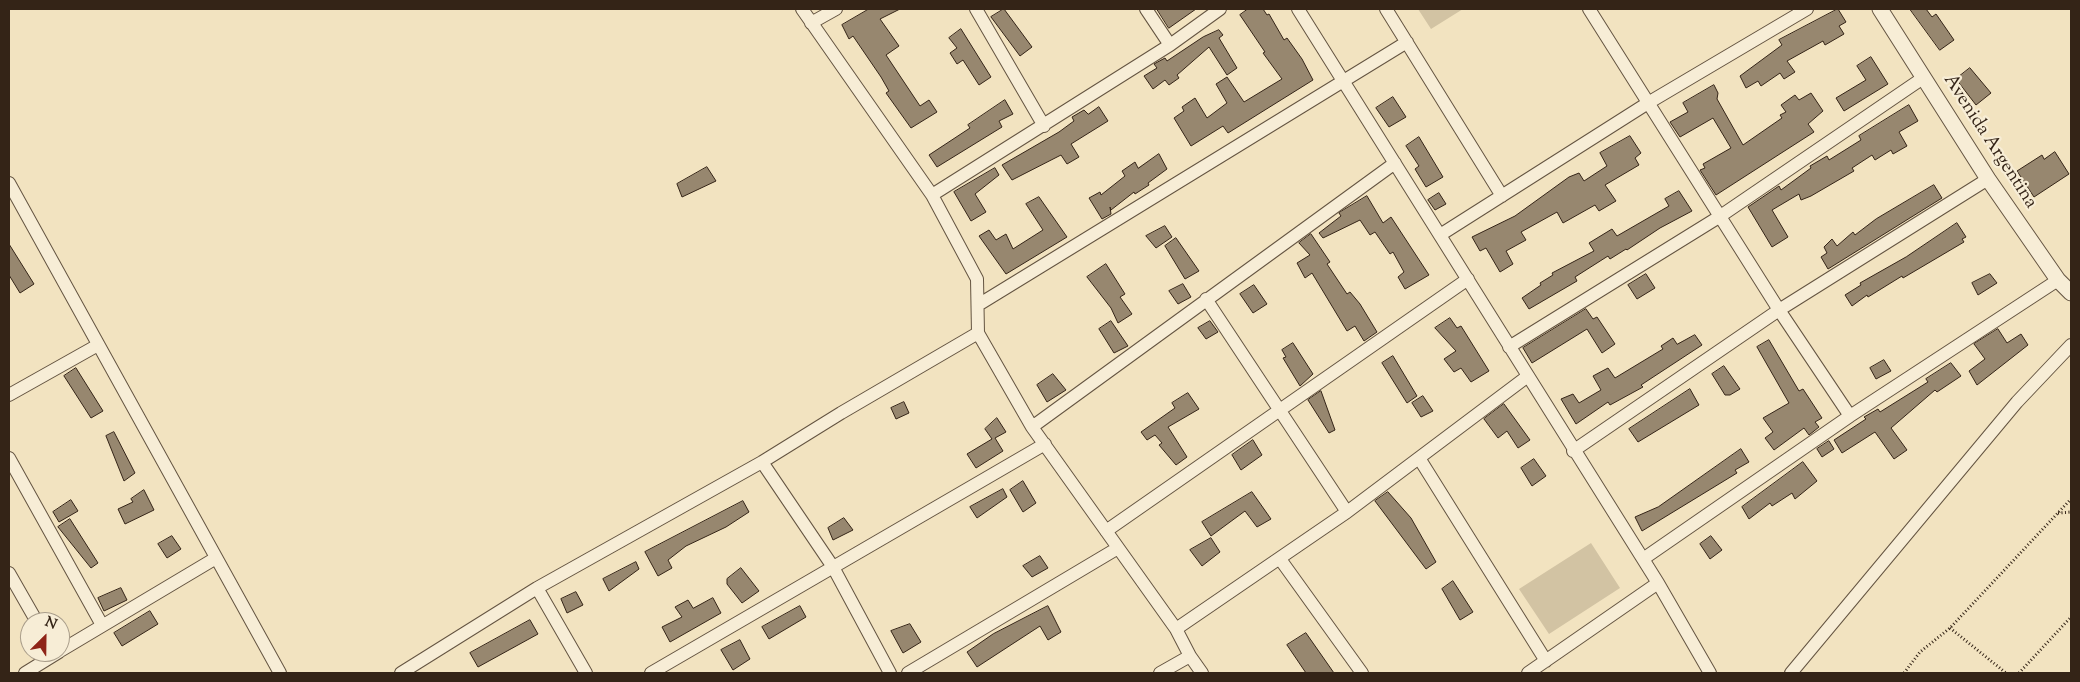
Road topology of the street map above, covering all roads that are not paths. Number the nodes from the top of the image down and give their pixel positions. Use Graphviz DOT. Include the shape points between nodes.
graph roads {
  1 [pos="802,9"];
  2 [pos="836,9"];
  3 [pos="976,9"];
  4 [pos="1146,9"];
  5 [pos="1220,9"];
  6 [pos="1298,9"];
  7 [pos="1386,9"];
  8 [pos="1589,9"];
  9 [pos="1806,9"];
  10 [pos="1880,9"];
  11 [pos="811,23"];
  12 [pos="1407,42"];
  13 [pos="1170,45"];
  14 [pos="1923,78"];
  15 [pos="1344,82"];
  16 [pos="1648,103"];
  17 [pos="1044,126"];
  18 [pos="1395,163"];
  19 [pos="1988,179"];
  20 [pos="9,183"];
  21 [pos="932,195"];
  22 [pos="1502,196"];
  23 [pos="1719,217"];
  24 [pos="1440,235"];
  25 [pos="1468,279"];
  26 [pos="2058,280"];
  27 [pos="2071,293"];
  28 [pos="1206,299"];
  29 [pos="978,305"];
  30 [pos="1779,310"];
  31 [pos="978,333"];
  32 [pos="98,345"];
  33 [pos="2071,345"];
  34 [pos="1509,346"];
  35 [pos="1528,376"];
  36 [pos="9,395"];
  37 [pos="1278,411"];
  38 [pos="1850,416"];
  39 [pos="1032,427"];
  40 [pos="1045,444"];
  41 [pos="1573,451"];
  42 [pos="9,458"];
  43 [pos="1419,458"];
  44 [pos="762,462"];
  45 [pos="1347,512"];
  46 [pos="1106,531"];
  47 [pos="1118,548"];
  48 [pos="216,558"];
  49 [pos="1280,559"];
  50 [pos="1643,559"];
  51 [pos="833,567"];
  52 [pos="9,573"];
  53 [pos="1658,583"];
  54 [pos="537,588"];
  55 [pos="31,612"];
  56 [pos="102,625"];
  57 [pos="1176,629"];
  58 [pos="70,644"];
  59 [pos="1190,656"];
  60 [pos="1546,661"];
  61 [pos="42,662"];
  62 [pos="25,673"];
  63 [pos="280,673"];
  64 [pos="401,673"];
  65 [pos="586,673"];
  66 [pos="651,673"];
  67 [pos="890,673"];
  68 [pos="908,673"];
  69 [pos="1160,673"];
  70 [pos="1202,673"];
  71 [pos="1362,673"];
  72 [pos="1528,673"];
  73 [pos="1710,673"];
  74 [pos="1791,673"];
  1 -- 11 [label="street"];
  2 -- 11 [label="street"];
  3 -- 17 [label="street"];
  4 -- 13 [label="street"];
  5 -- 13 [label="street"];
  6 -- 15 [label="street"];
  7 -- 12 [label="street"];
  8 -- 16 [label="street"];
  9 -- 16 [label="street"];
  10 -- 14 [label="street, Avenida Argentina"];
  11 -- 21 [label="street"];
  12 -- 15 [label="street"];
  12 -- 22 [label="street"];
  13 -- 17 [label="street"];
  14 -- 19 [label="street, Avenida Argentina"];
  14 -- 23 [label="street"];
  15 -- 18 [label="street"];
  15 -- 29 [label="street"];
  16 -- 22 [label="street"];
  16 -- 23 [label="street"];
  17 -- 21 [label="street"];
  18 -- 24 [label="street"];
  18 -- 28 [label="street"];
  19 -- 26 [label="street, Avenida Argentina"];
  19 -- 30 [label="street"];
  20 -- 32 [label="street"];
  21 -- 29 [label="street" via="977,279"];
  22 -- 24 [label="street"];
  23 -- 30 [label="street"];
  23 -- 34 [label="street"];
  24 -- 25 [label="street"];
  25 -- 34 [label="street"];
  25 -- 37 [label="street"];
  26 -- 27 [label="street, Avenida Argentina"];
  26 -- 38 [label="street"];
  28 -- 37 [label="street"];
  28 -- 39 [label="street"];
  29 -- 31 [label="street"];
  30 -- 38 [label="street"];
  30 -- 41 [label="street"];
  31 -- 39 [label="street"];
  31 -- 44 [label="street"];
  32 -- 36 [label="street"];
  32 -- 48 [label="street"];
  33 -- 74 [label="street" via="2016,402"];
  34 -- 35 [label="street"];
  35 -- 41 [label="street"];
  35 -- 43 [label="street"];
  37 -- 45 [label="street"];
  37 -- 46 [label="street"];
  38 -- 50 [label="street"];
  39 -- 40 [label="street"];
  40 -- 46 [label="street"];
  40 -- 51 [label="street"];
  41 -- 50 [label="street"];
  42 -- 56 [label="street"];
  43 -- 45 [label="street"];
  43 -- 60 [label="street"];
  44 -- 51 [label="street"];
  44 -- 54 [label="street"];
  45 -- 49 [label="street"];
  46 -- 47 [label="street"];
  47 -- 57 [label="street"];
  47 -- 68 [label="street"];
  48 -- 56 [label="street"];
  48 -- 63 [label="street"];
  49 -- 57 [label="street"];
  49 -- 71 [label="street"];
  50 -- 53 [label="street"];
  51 -- 66 [label="street"];
  51 -- 67 [label="street"];
  52 -- 55 [label="street"];
  53 -- 60 [label="street"];
  53 -- 73 [label="street"];
  54 -- 64 [label="street"];
  54 -- 65 [label="street"];
  56 -- 58 [label="street"];
  57 -- 59 [label="street"];
  59 -- 69 [label="street"];
  59 -- 70 [label="street"];
  60 -- 72 [label="street"];
  61 -- 62 [label="street"];
}
